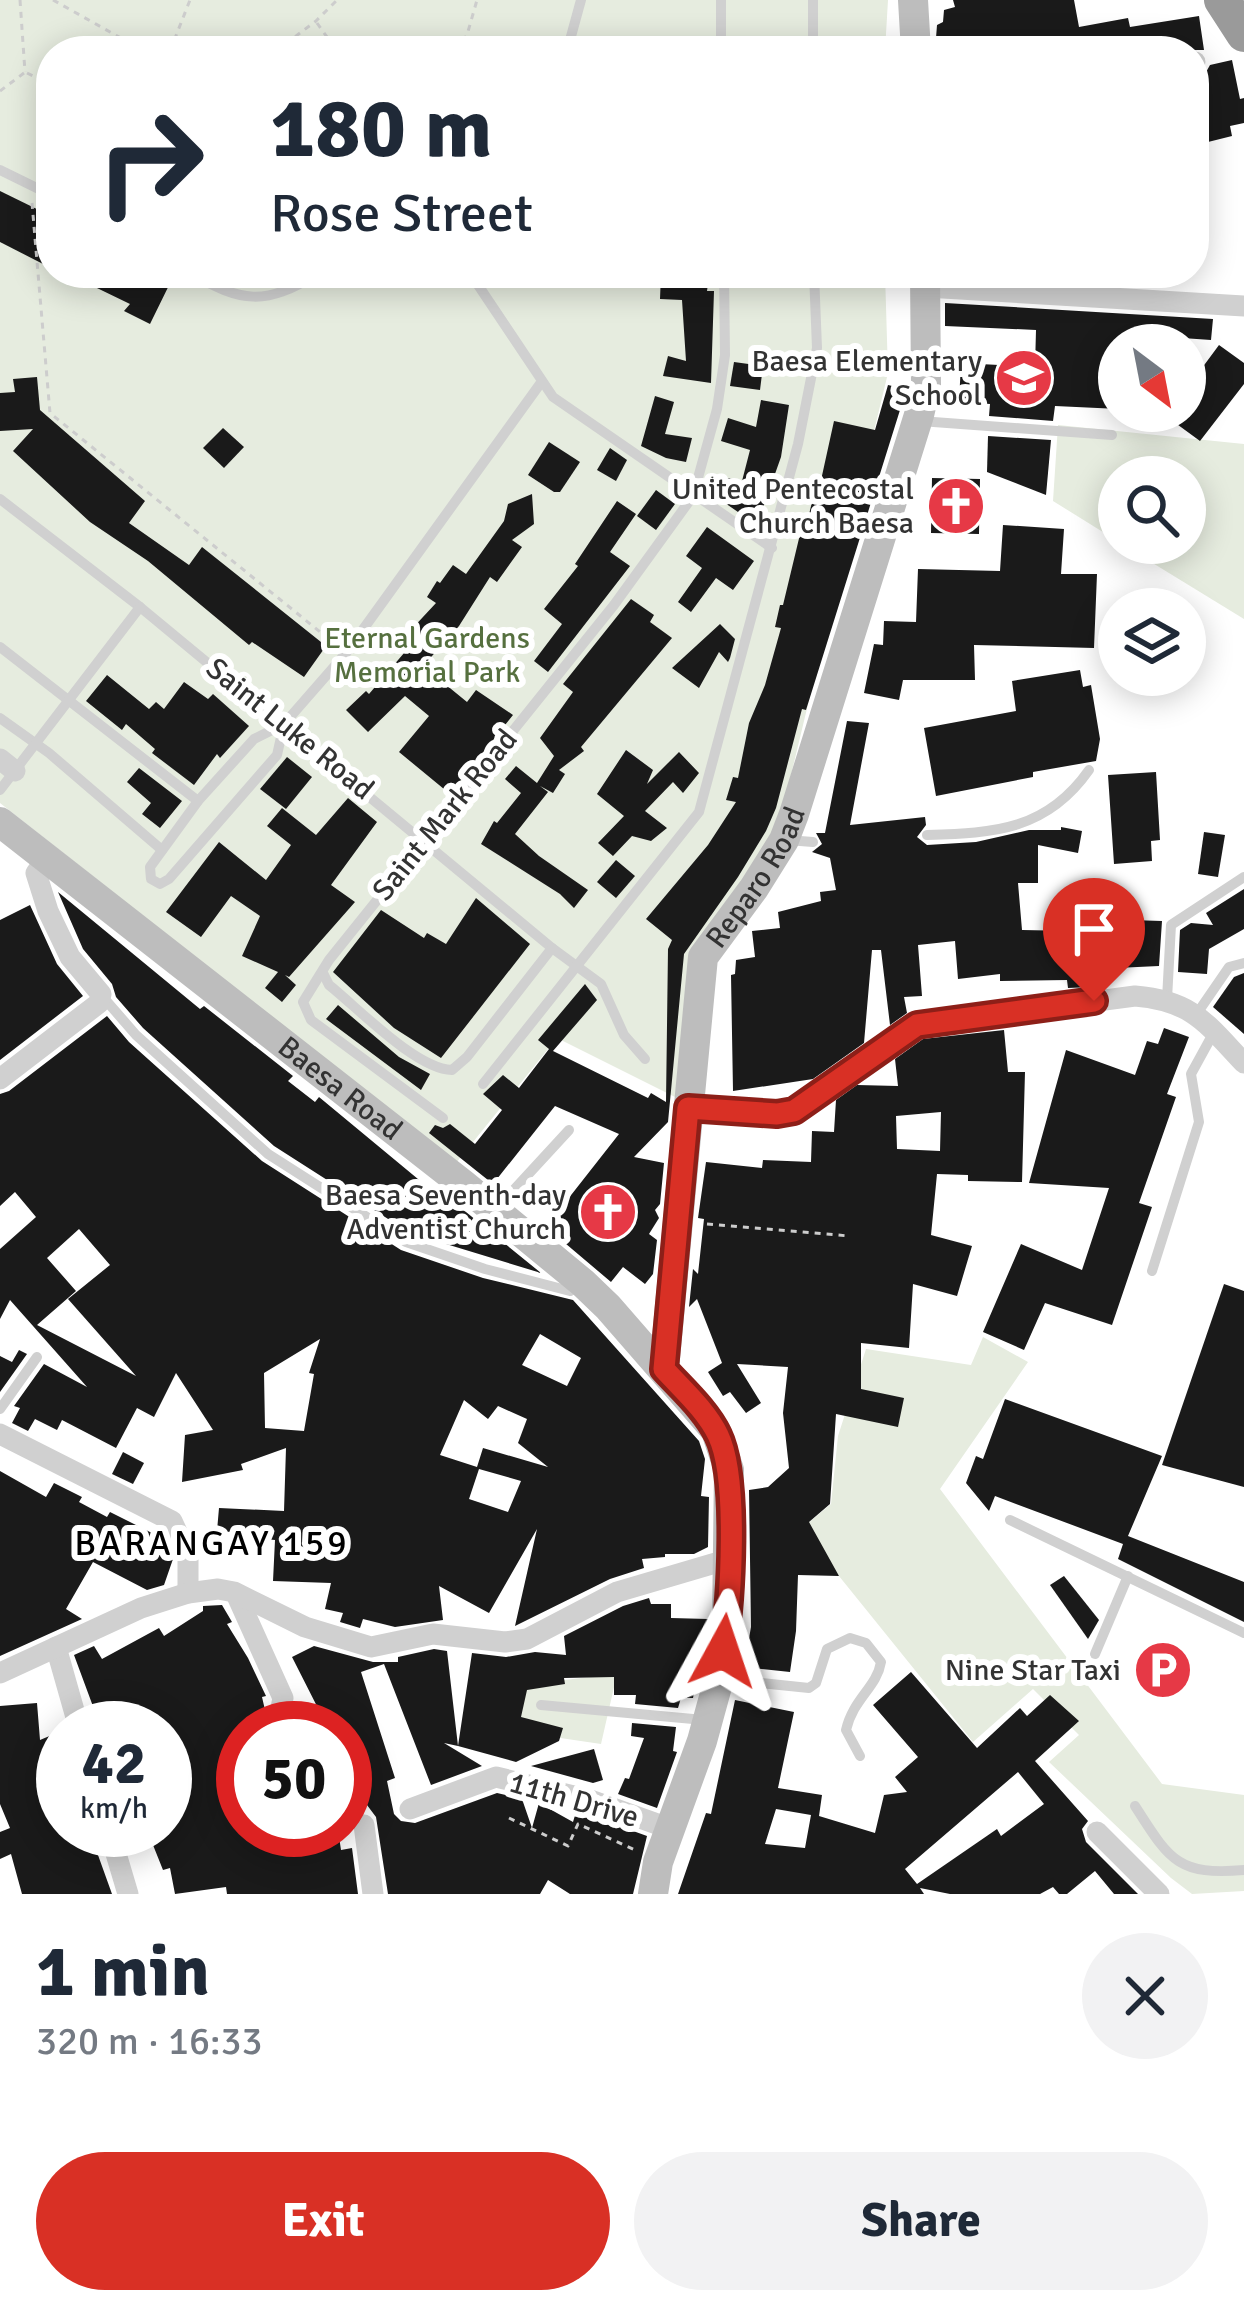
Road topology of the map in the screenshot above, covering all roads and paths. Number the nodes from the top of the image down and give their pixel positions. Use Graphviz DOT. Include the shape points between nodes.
graph roads {
  1 [pos="20,0"];
  2 [pos="53,0"];
  3 [pos="190,0"];
  4 [pos="337,0"];
  5 [pos="477,0"];
  6 [pos="581,0"];
  7 [pos="722,0"];
  8 [pos="813,0"];
  9 [pos="914,0"];
  10 [pos="1222,0"];
  11 [pos="316,21"];
  12 [pos="1244,34"];
  13 [pos="117,36"];
  14 [pos="176,36"];
  15 [pos="296,36"];
  16 [pos="326,36"];
  17 [pos="466,36"];
  18 [pos="571,36"];
  19 [pos="721,36"];
  20 [pos="813,36"];
  21 [pos="915,36"];
  22 [pos="25,72"];
  23 [pos="36,78"];
  24 [pos="0,91"];
  25 [pos="0,170"];
  26 [pos="28,183"];
  27 [pos="36,187"];
  28 [pos="36,267"];
  29 [pos="38,288"];
  30 [pos="216,288"];
  31 [pos="288,288"];
  32 [pos="479,288"];
  33 [pos="725,288"];
  34 [pos="814,288"];
  35 [pos="926,288"];
  36 [pos="1024,288"];
  37 [pos="1244,306"];
  38 [pos="540,384"];
  39 [pos="917,421"];
  40 [pos="1112,435"];
  41 [pos="693,496"];
  42 [pos="0,499"];
  43 [pos="772,548"];
  44 [pos="140,607"];
  45 [pos="0,647"];
  46 [pos="346,653"];
  47 [pos="69,700"];
  48 [pos="0,718"];
  49 [pos="284,724"];
  50 [pos="38,744"];
  51 [pos="8,765"];
  52 [pos="1089,770"];
  53 [pos="0,790"];
  54 [pos="198,801"];
  55 [pos="0,822"];
  56 [pos="927,835"];
  57 [pos="425,840"];
  58 [pos="162,850"];
  59 [pos="46,859"];
  60 [pos="1244,877"];
  61 [pos="553,947"];
  62 [pos="1244,963"];
  63 [pos="577,964"];
  64 [pos="323,973"];
  65 [pos="101,994"];
  66 [pos="1167,999"];
  67 [pos="1196,1015"];
  68 [pos="1214,1032"];
  69 [pos="645,1059"];
  70 [pos="1244,1063"];
  71 [pos="0,1079"];
  72 [pos="483,1084"];
  73 [pos="688,1108"];
  74 [pos="443,1118"];
  75 [pos="569,1130"];
  76 [pos="499,1215"];
  77 [pos="679,1221"];
  78 [pos="849,1236"];
  79 [pos="1152,1271"];
  80 [pos="583,1283"];
  81 [pos="37,1357"];
  82 [pos="664,1369"];
  83 [pos="0,1408"];
  84 [pos="0,1434"];
  85 [pos="1010,1520"];
  86 [pos="729,1559"];
  87 [pos="1128,1576"];
  88 [pos="188,1593"];
  89 [pos="237,1596"];
  90 [pos="1244,1633"];
  91 [pos="56,1647"];
  92 [pos="1094,1654"];
  93 [pos="0,1673"];
  94 [pos="719,1679"];
  95 [pos="71,1701"];
  96 [pos="283,1701"];
  97 [pos="541,1705"];
  98 [pos="707,1720"];
  99 [pos="860,1756"];
  100 [pos="1135,1806"];
  101 [pos="410,1808"];
  102 [pos="509,1818"];
  103 [pos="671,1829"];
  104 [pos="1096,1832"];
  105 [pos="117,1857"];
  106 [pos="369,1857"];
  107 [pos="658,1862"];
  108 [pos="1244,1870"];
  109 [pos="128,1894"];
  110 [pos="374,1894"];
  111 [pos="653,1894"];
  112 [pos="1159,1894"];
  1 -- 22 [label="path"];
  2 -- 13 [label="path"];
  3 -- 14 [label="path"];
  4 -- 11 [label="path"];
  5 -- 17 [label="path"];
  6 -- 18 [label="lane"];
  7 -- 19 [label="lane"];
  8 -- 20 [label="lane"];
  9 -- 21 [label="main road"];
  10 -- 12 [label="highway"];
  11 -- 15 [label="path"];
  11 -- 16 [label="path"];
  22 -- 23 [label="path"];
  22 -- 24 [label="path"];
  25 -- 26 [label="lane"];
  26 -- 27 [label="lane"];
  26 -- 28 [label="path"];
  29 -- 46 [label="path" via="50,413"];
  30 -- 31 [label="lane" via="255,297"];
  32 -- 38 [label="lane"];
  33 -- 41 [label="lane, Saint Mark Road" via="728,340"];
  34 -- 43 [label="lane" via="815,359"];
  35 -- 39 [label="main road, Reparo Road" via="926,385"];
  36 -- 37 [label="street"];
  38 -- 41 [label="lane"];
  38 -- 46 [label="lane"];
  39 -- 40 [label="lane"];
  39 -- 73 [label="main road, Reparo Road" via="798,841 703,957"];
  41 -- 43 [label="lane"];
  41 -- 57 [label="lane, Saint Mark Road"];
  42 -- 44 [label="lane, Saint Luke Road"];
  43 -- 63 [label="lane" via="699,812"];
  44 -- 47 [label="lane"];
  44 -- 49 [label="lane, Saint Luke Road"];
  45 -- 47 [label="lane"];
  46 -- 49 [label="lane"];
  47 -- 50 [label="lane"];
  47 -- 54 [label="lane"];
  48 -- 50 [label="lane"];
  49 -- 54 [label="lane" via="254,739"];
  49 -- 57 [label="lane, Saint Luke Road"];
  49 -- 58 [label="lane" via="277,755 160,884 148,873"];
  50 -- 51 [label="lane"];
  50 -- 58 [label="lane"];
  51 -- 53 [label="lane"];
  52 -- 56 [label="lane" via="1038,818"];
  54 -- 58 [label="lane"];
  55 -- 59 [label="main road, Baesa Road"];
  57 -- 61 [label="lane, Saint Luke Road"];
  57 -- 64 [label="lane, Saint Mark Road"];
  59 -- 65 [label="street" via="36,874 48,911 70,957"];
  59 -- 76 [label="main road, Baesa Road"];
  60 -- 66 [label="lane" via="1171,925"];
  61 -- 63 [label="lane, Saint Luke Road"];
  61 -- 64 [label="lane" via="452,1070 404,1047"];
  62 -- 67 [label="lane" via="1229,967"];
  63 -- 69 [label="lane, Saint Luke Road" via="601,984"];
  63 -- 72 [label="lane"];
  64 -- 74 [label="lane" via="303,1002 311,1020"];
  65 -- 71 [label="street"];
  65 -- 80 [label="lane" via="268,1154 406,1242 570,1291"];
  66 -- 67 [label="street"];
  66 -- 73 [label="street" via="932,1021 794,1111"];
  67 -- 68 [label="street"];
  68 -- 70 [label="street"];
  68 -- 79 [label="lane" via="1191,1075 1198,1122"];
  73 -- 77 [label="main road, Reparo Road"];
  75 -- 76 [label="lane"];
  76 -- 80 [label="main road, Baesa Road"];
  77 -- 78 [label="path"];
  77 -- 82 [label="main road, Reparo Road"];
  80 -- 82 [label="main road, Baesa Road"];
  81 -- 83 [label="lane"];
  82 -- 86 [label="main road" via="724,1449"];
  84 -- 88 [label="street" via="172,1521 188,1556"];
  85 -- 87 [label="lane"];
  86 -- 89 [label="street" via="617,1592 527,1639 505,1642 433,1634 371,1648"];
  86 -- 94 [label="main road"];
  87 -- 90 [label="lane"];
  87 -- 92 [label="lane"];
  88 -- 89 [label="street"];
  88 -- 91 [label="street"];
  89 -- 96 [label="street"];
  91 -- 93 [label="street"];
  91 -- 95 [label="street"];
  94 -- 98 [label="main road"];
  94 -- 99 [label="lane" via="809,1688 827,1649 850,1638 866,1643 881,1662 850,1710 846,1730"];
  97 -- 98 [label="lane"];
  98 -- 103 [label="main road"];
  100 -- 108 [label="lane" via="1178,1865"];
  101 -- 103 [label="street, 11th Drive" via="496,1777"];
  102 -- 107 [label="path" via="568,1846 578,1824"];
  103 -- 107 [label="main road"];
  104 -- 112 [label="street"];
  105 -- 109 [label="street"];
  106 -- 110 [label="street"];
  107 -- 111 [label="main road"];
}
